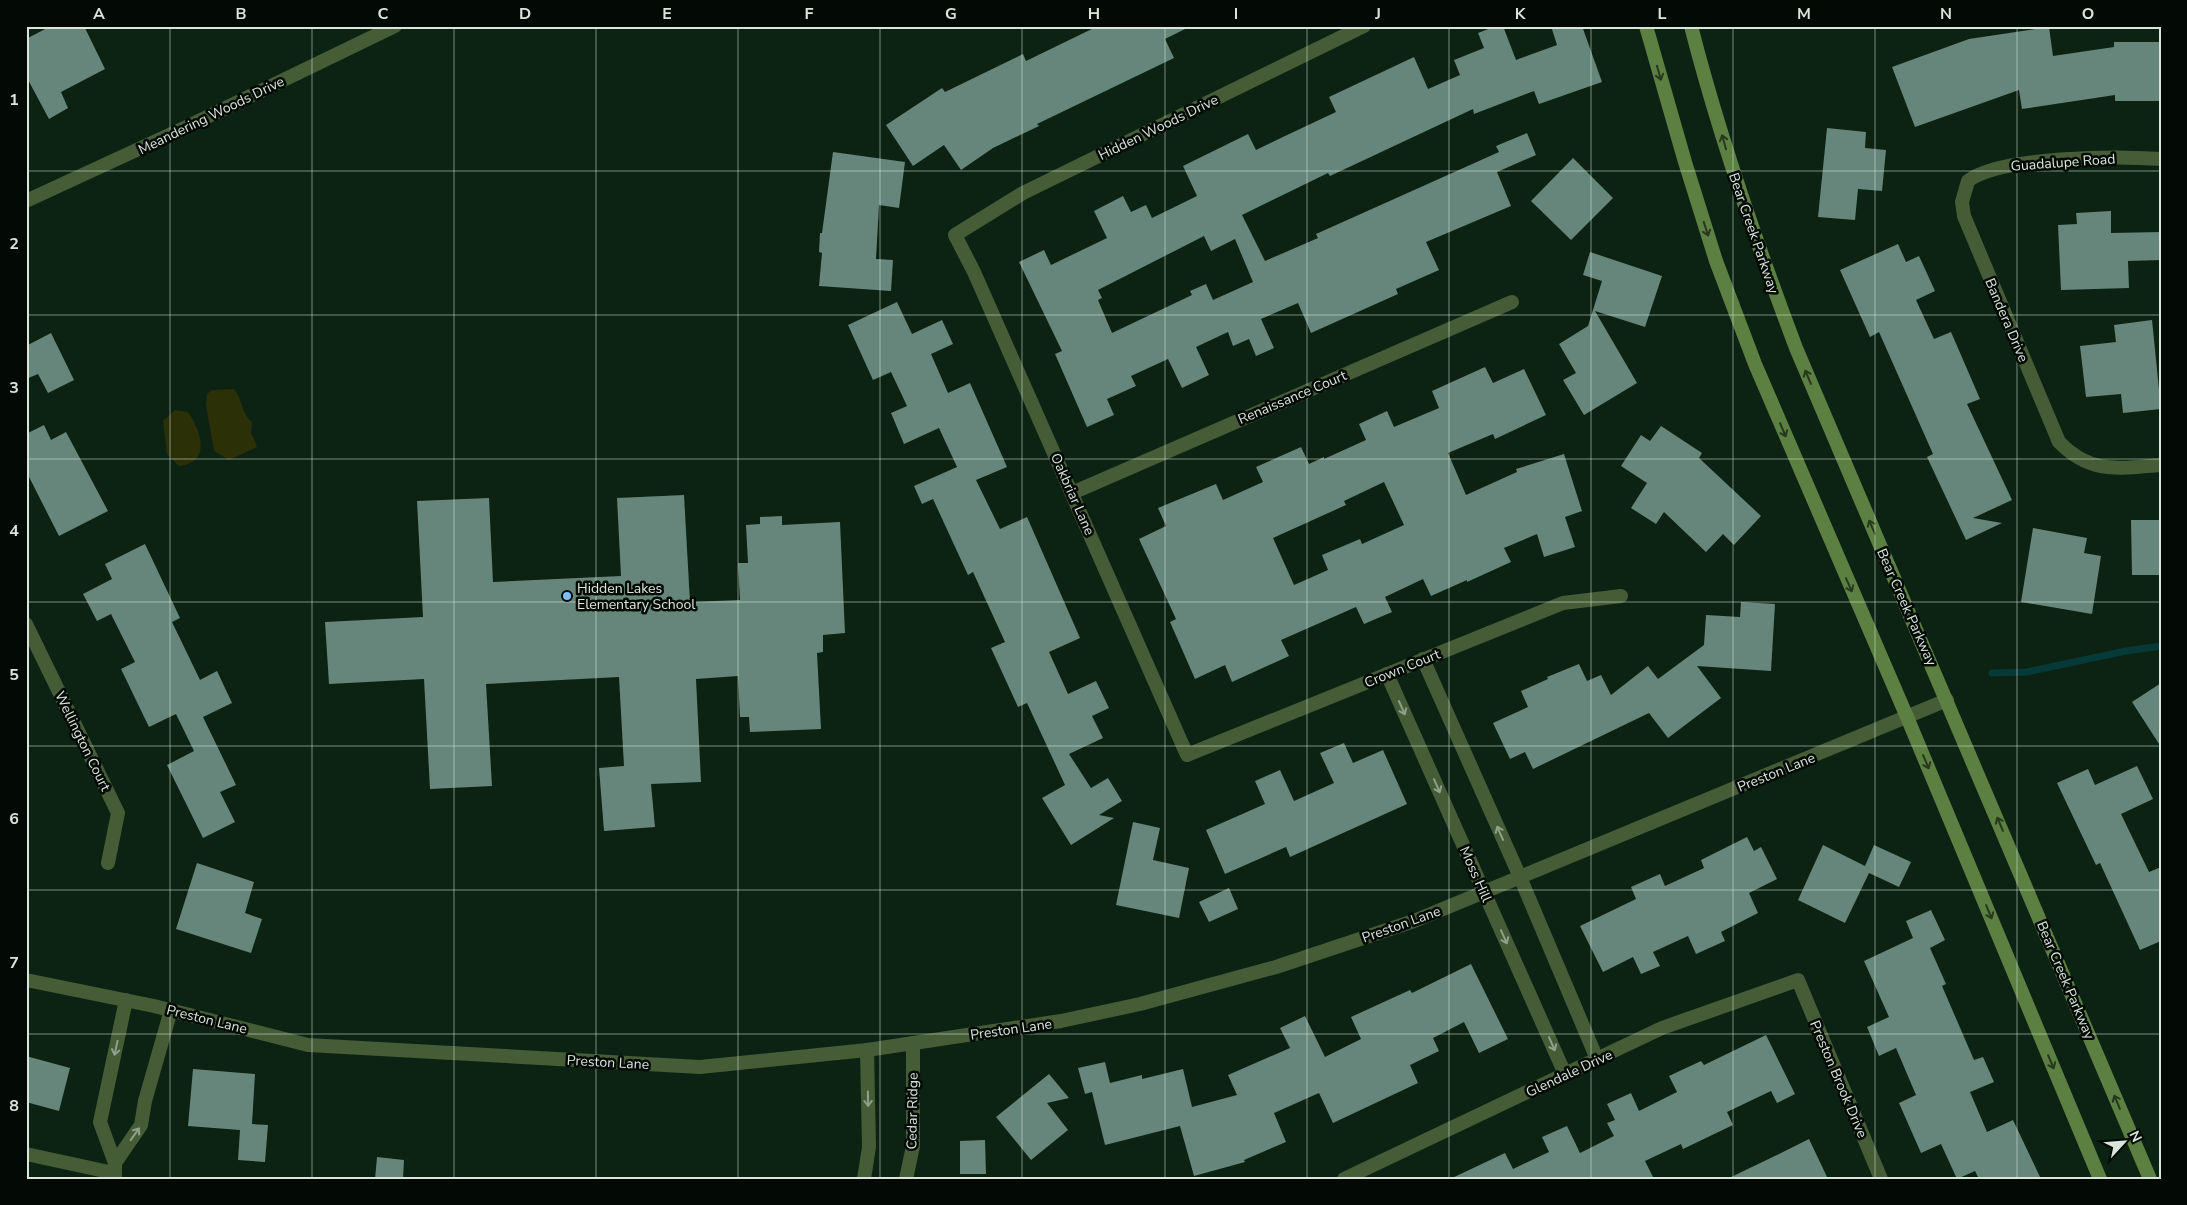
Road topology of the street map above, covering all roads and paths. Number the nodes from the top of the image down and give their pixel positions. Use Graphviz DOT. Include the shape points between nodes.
graph roads {
  1 [pos="395,26"];
  2 [pos="1364,26"];
  3 [pos="1646,26"];
  4 [pos="1691,26"];
  5 [pos="2161,159"];
  6 [pos="1968,181"];
  7 [pos="26,201"];
  8 [pos="956,235"];
  9 [pos="1512,302"];
  10 [pos="2161,465"];
  11 [pos="1072,493"];
  12 [pos="1621,596"];
  13 [pos="26,624"];
  14 [pos="1424,659"];
  15 [pos="1387,674"];
  16 [pos="1947,700"];
  17 [pos="1907,717"];
  18 [pos="1187,754"];
  19 [pos="108,863"];
  20 [pos="1520,877"];
  21 [pos="1484,892"];
  22 [pos="26,980"];
  23 [pos="1798,980"];
  24 [pos="126,1000"];
  25 [pos="172,1010"];
  26 [pos="913,1043"];
  27 [pos="867,1050"];
  28 [pos="1597,1059"];
  29 [pos="1565,1074"];
  30 [pos="26,1154"];
  31 [pos="115,1172"];
  32 [pos="864,1179"];
  33 [pos="906,1179"];
  34 [pos="1344,1179"];
  35 [pos="1881,1179"];
  36 [pos="2100,1179"];
  37 [pos="2150,1179"];
  1 -- 7 [label="street, Meandering Woods Drive"];
  2 -- 8 [label="street, Hidden Woods Drive" via="1023,193"];
  3 -- 17 [label="main road, one-way" via="1719,269 1767,391"];
  16 -- 4 [label="main road, Bear Creek Parkway, one-way" via="1800,357 1757,246"];
  5 -- 6 [label="street, Guadalupe Road" via="2086,158 2036,162 1996,169"];
  6 -- 10 [label="street, Bandera Drive" via="1962,202 1964,216 2059,442 2083,461 2100,467"];
  8 -- 11 [label="street, Oakbriar Lane"];
  9 -- 11 [label="street, Renaissance Court"];
  11 -- 18 [label="street, Oakbriar Lane"];
  12 -- 14 [label="street, Crown Court" via="1563,603"];
  13 -- 19 [label="street, Wellington Court" via="118,813"];
  14 -- 15 [label="street, Crown Court"];
  20 -- 14 [label="street, one-way"];
  15 -- 18 [label="street, Crown Court"];
  15 -- 21 [label="street, Moss Hill, one-way"];
  16 -- 17 [label="street, Preston Lane"];
  37 -- 16 [label="main road, Bear Creek Parkway, one-way"];
  17 -- 20 [label="street, Preston Lane"];
  17 -- 36 [label="main road, one-way"];
  20 -- 21 [label="street, Preston Lane"];
  20 -- 28 [label="street"];
  21 -- 26 [label="street, Preston Lane" via="1414,921 1285,964 1149,1002 1061,1021"];
  21 -- 29 [label="street, Moss Hill, one-way"];
  22 -- 24 [label="street, Preston Lane"];
  23 -- 28 [label="street, Glendale Drive" via="1662,1028"];
  23 -- 35 [label="street, Preston Brook Drive"];
  24 -- 25 [label="street, Preston Lane"];
  24 -- 31 [label="street, one-way" via="100,1122"];
  25 -- 27 [label="street, Preston Lane" via="317,1046 700,1067"];
  31 -- 25 [label="street, one-way" via="141,1126 145,1101"];
  26 -- 27 [label="street, Preston Lane"];
  26 -- 33 [label="street, Cedar Ridge" via="913,1146"];
  27 -- 32 [label="street, one-way" via="869,1146"];
  28 -- 29 [label="street, Glendale Drive"];
  29 -- 34 [label="street, Glendale Drive"];
  30 -- 31 [label="street"];
}
